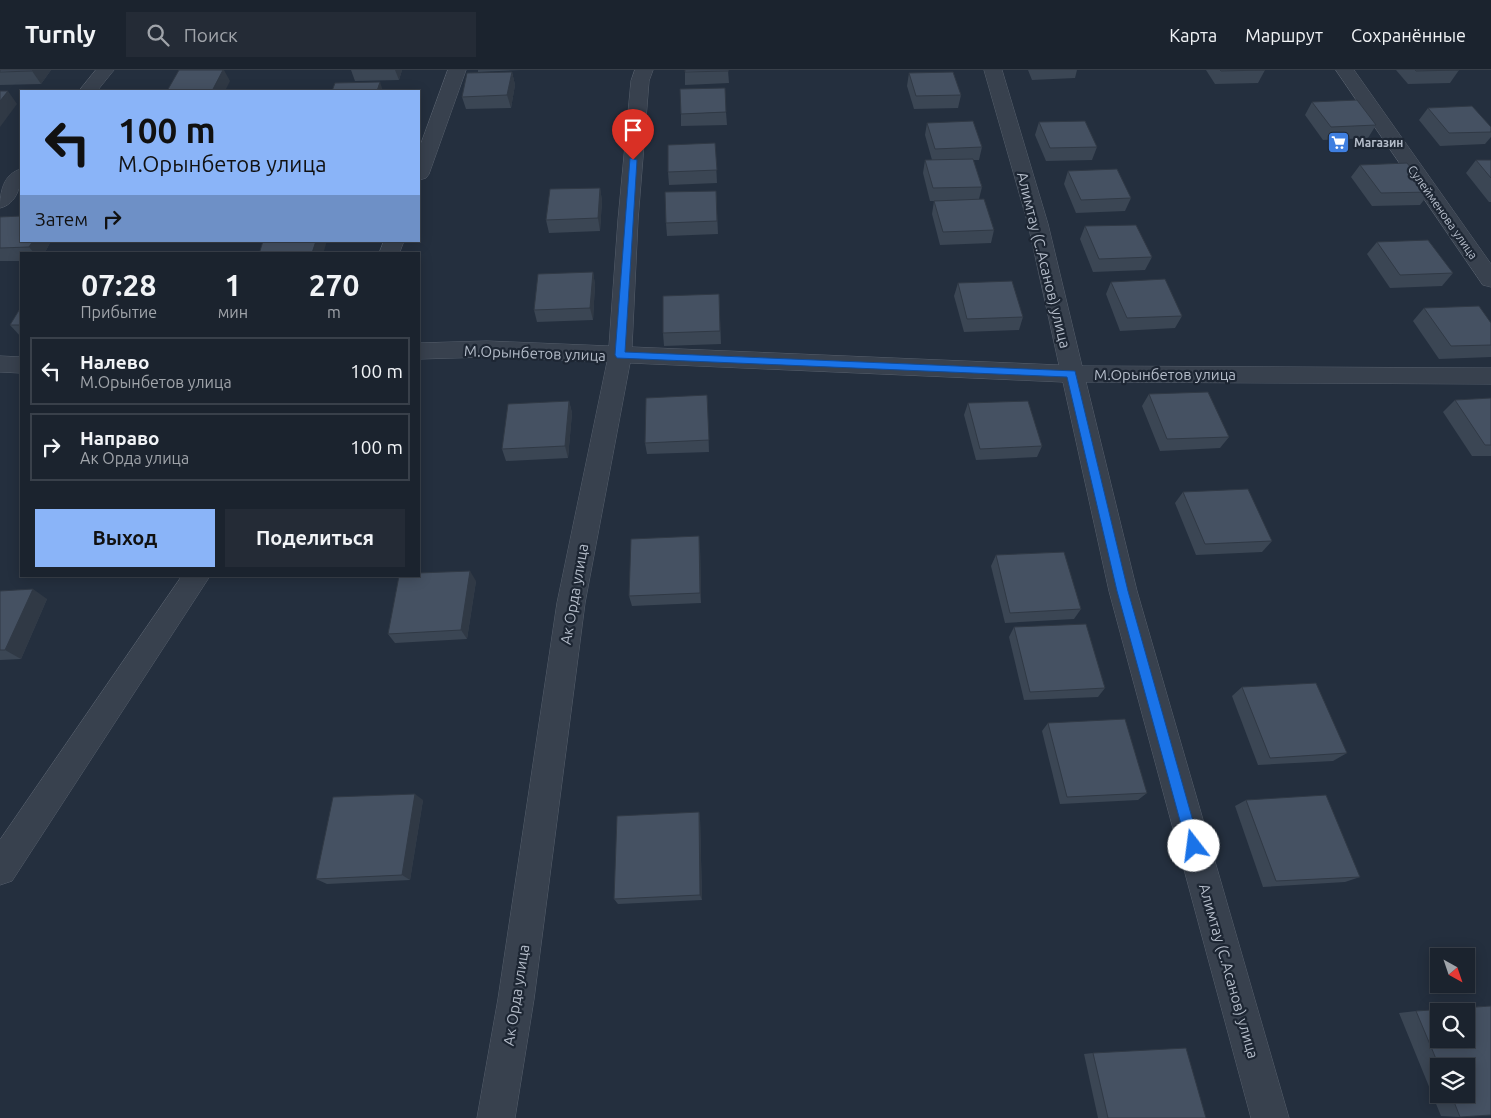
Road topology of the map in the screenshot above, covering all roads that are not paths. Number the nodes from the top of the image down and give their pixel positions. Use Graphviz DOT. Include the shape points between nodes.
graph roads {
  1 [pos="105,70"];
  2 [pos="457,70"];
  3 [pos="644,70"];
  4 [pos="993,70"];
  5 [pos="1345,70"];
  6 [pos="89,90"];
  7 [pos="420,171"];
  8 [pos="20,176"];
  9 [pos="0,202"];
  10 [pos="1491,280"];
  11 [pos="420,351"];
  12 [pos="620,355"];
  13 [pos="0,364"];
  14 [pos="20,365"];
  15 [pos="1071,374"];
  16 [pos="1491,376"];
  17 [pos="196,577"];
  18 [pos="0,869"];
  19 [pos="496,1118"];
  20 [pos="1270,1118"];
  1 -- 6 [label="street"];
  2 -- 7 [label="street"];
  3 -- 12 [label="street, Ак Орда улица" via="640,81 629,210"];
  4 -- 15 [label="street, Алимтау (С.Асанов) улица" via="1038,224"];
  5 -- 10 [label="street, Сулейменова улица"];
  8 -- 9 [label="street"];
  11 -- 12 [label="street, М.Орынбетов улица" via="487,349"];
  12 -- 15 [label="street, М.Орынбетов улица"];
  12 -- 19 [label="street, Ак Орда улица" via="571,603 516,1000"];
  13 -- 14 [label="street"];
  15 -- 16 [label="street, М.Орынбетов улица"];
  15 -- 20 [label="street, Алимтау (С.Асанов) улица" via="1123,591"];
  17 -- 18 [label="street"];
}
